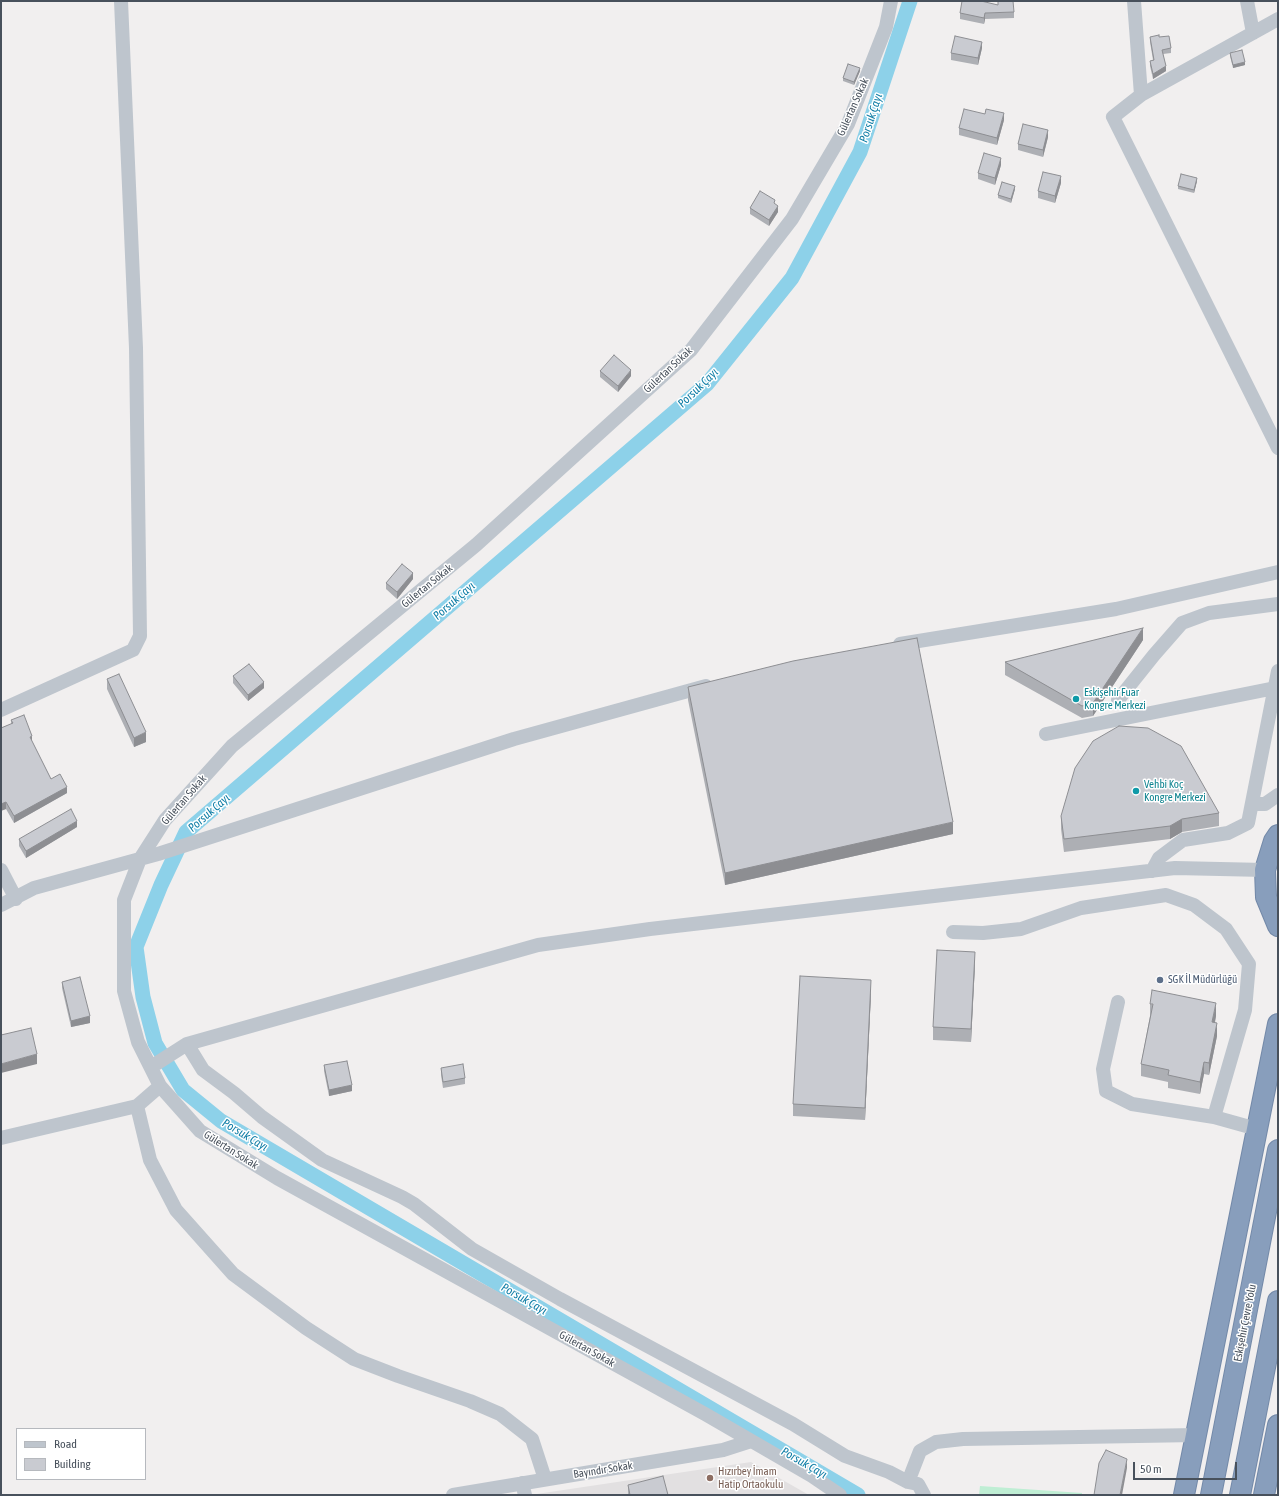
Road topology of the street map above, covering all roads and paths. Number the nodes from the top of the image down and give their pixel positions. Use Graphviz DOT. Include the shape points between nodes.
graph roads {
  1 [pos="121,1"];
  2 [pos="891,1"];
  3 [pos="1134,1"];
  4 [pos="1247,1"];
  5 [pos="1278,20"];
  6 [pos="1253,33"];
  7 [pos="1141,95"];
  8 [pos="1278,448"];
  9 [pos="1277,575"];
  10 [pos="1278,604"];
  11 [pos="883,647"];
  12 [pos="1278,672"];
  13 [pos="716,684"];
  14 [pos="1275,688"];
  15 [pos="1118,700"];
  16 [pos="1,710"];
  17 [pos="1046,734"];
  18 [pos="1278,795"];
  19 [pos="1253,804"];
  20 [pos="1278,836"];
  21 [pos="140,859"];
  22 [pos="1,870"];
  23 [pos="1152,870"];
  24 [pos="1265,870"];
  25 [pos="16,899"];
  26 [pos="1,905"];
  27 [pos="1278,926"];
  28 [pos="952,932"];
  29 [pos="1118,1002"];
  30 [pos="1278,1024"];
  31 [pos="187,1044"];
  32 [pos="152,1066"];
  33 [pos="160,1086"];
  34 [pos="138,1106"];
  35 [pos="1214,1117"];
  36 [pos="1257,1129"];
  37 [pos="1,1138"];
  38 [pos="1278,1150"];
  39 [pos="1278,1301"];
  40 [pos="1278,1425"];
  41 [pos="1196,1436"];
  42 [pos="752,1440"];
  43 [pos="545,1479"];
  44 [pos="908,1482"];
  45 [pos="523,1489"];
  46 [pos="453,1495"];
  47 [pos="840,1495"];
  48 [pos="924,1495"];
  49 [pos="1184,1495"];
  50 [pos="1211,1495"];
  51 [pos="1240,1495"];
  52 [pos="1264,1495"];
  1 -- 16 [label="street" via="136,348 140,636 133,650"];
  2 -- 21 [label="street, Gülertan Sokak" via="886,27 848,124 792,219 691,350 476,545 232,746 165,820"];
  3 -- 7 [label="street"];
  4 -- 6 [label="street"];
  5 -- 6 [label="street"];
  6 -- 7 [label="street"];
  7 -- 8 [label="street" via="1113,117"];
  9 -- 11 [label="street" via="1116,609"];
  10 -- 15 [label="street" via="1209,613 1182,623"];
  12 -- 14 [label="street"];
  13 -- 21 [label="street" via="514,739"];
  14 -- 17 [label="street"];
  14 -- 19 [label="street"];
  18 -- 19 [label="street" via="1265,804"];
  19 -- 23 [label="street" via="1248,823 1228,833 1183,840 1158,858"];
  20 -- 24 [label="highway"];
  21 -- 25 [label="street" via="34,888"];
  21 -- 32 [label="street, Gülertan Sokak" via="124,900 124,991 138,1042"];
  22 -- 25 [label="street"];
  23 -- 24 [label="street"];
  23 -- 31 [label="street" via="650,929 538,945"];
  24 -- 27 [label="highway" via="1266,898"];
  25 -- 26 [label="street"];
  28 -- 35 [label="street" via="983,933 1021,929 1081,908 1166,895 1194,905 1226,929 1249,964 1245,1010"];
  29 -- 35 [label="street" via="1103,1070 1106,1092 1132,1104"];
  30 -- 36 [label="highway"];
  31 -- 32 [label="street"];
  31 -- 44 [label="street" via="203,1070 322,1160 414,1204 472,1249 560,1299 786,1420 846,1456"];
  32 -- 33 [label="street, Gülertan Sokak"];
  33 -- 34 [label="street"];
  33 -- 42 [label="street, Gülertan Sokak" via="200,1131 278,1178"];
  34 -- 37 [label="street"];
  34 -- 43 [label="street" via="150,1160 176,1210 233,1274 306,1328 354,1359 500,1414 532,1439"];
  35 -- 36 [label="street"];
  36 -- 41 [label="highway"];
  38 -- 50 [label="highway, Eskişehir Çevre Yolu"];
  39 -- 51 [label="highway"];
  40 -- 52 [label="highway"];
  41 -- 44 [label="street" via="963,1439 936,1442 920,1452"];
  41 -- 49 [label="highway"];
  42 -- 43 [label="street, Bayındır Sokak" via="724,1450"];
  42 -- 47 [label="street, Gülertan Sokak"];
  43 -- 45 [label="street, Bayındır Sokak"];
  44 -- 48 [label="street" via="918,1484"];
  45 -- 46 [label="street, Bayındır Sokak"];
}
